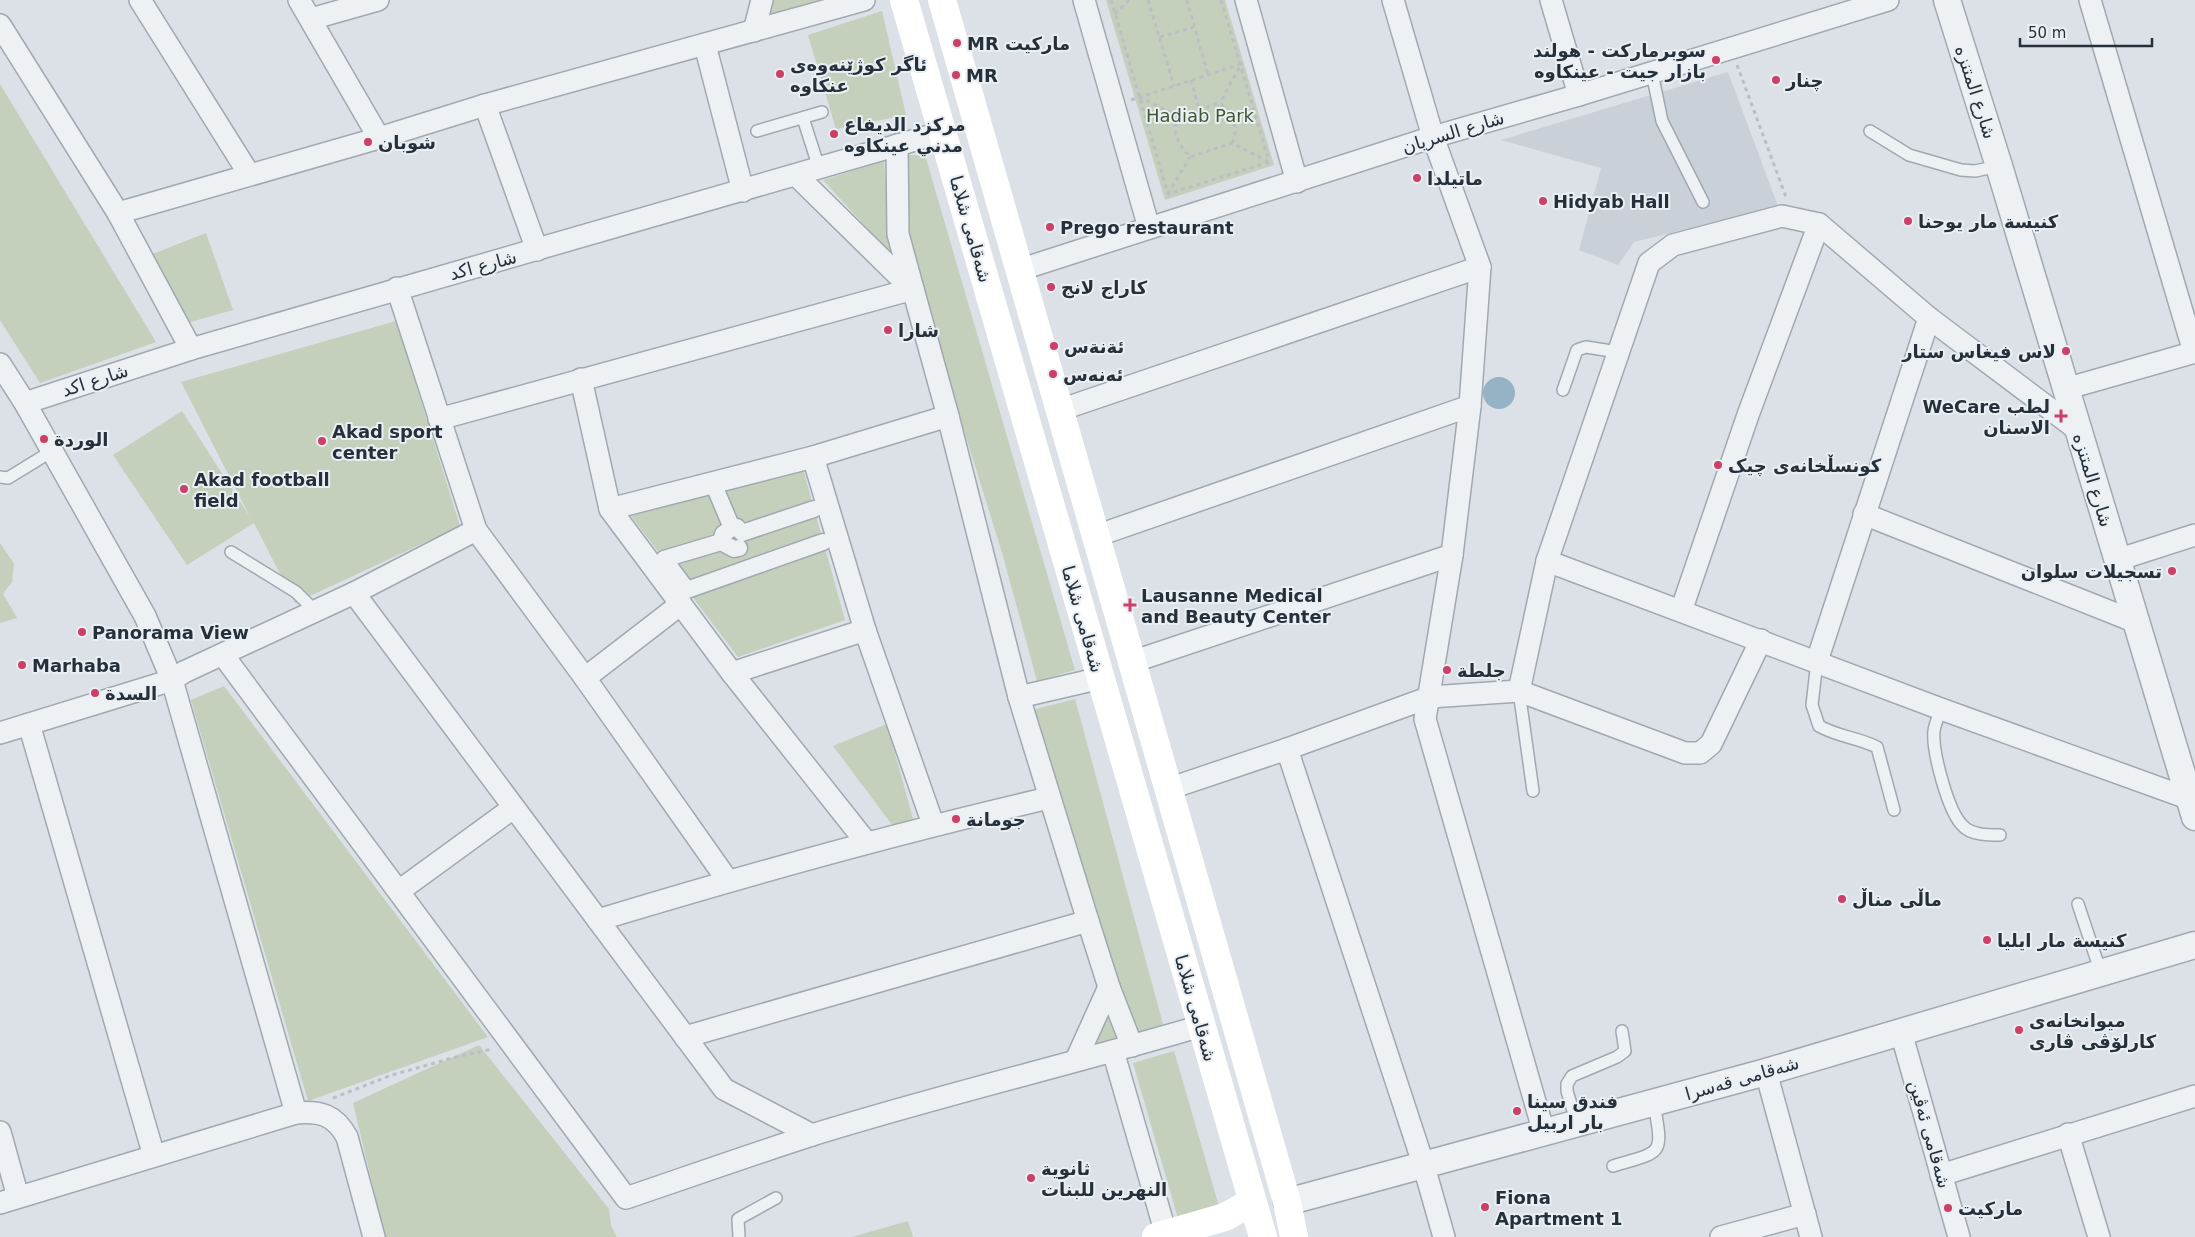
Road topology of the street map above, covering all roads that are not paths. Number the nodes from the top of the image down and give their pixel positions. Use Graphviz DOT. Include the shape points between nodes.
graph roads {
  1 [pos="140,0"];
  2 [pos="298,0"];
  3 [pos="378,0"];
  4 [pos="762,0"];
  5 [pos="904,0"];
  6 [pos="942,0"];
  7 [pos="1084,0"];
  8 [pos="1246,0"];
  9 [pos="1393,0"];
  10 [pos="1551,0"];
  11 [pos="1888,0"];
  12 [pos="1947,0"];
  13 [pos="2090,0"];
  14 [pos="855,1"];
  15 [pos="310,19"];
  16 [pos="0,24"];
  17 [pos="754,31"];
  18 [pos="705,45"];
  19 [pos="1652,73"];
  20 [pos="1579,96"];
  21 [pos="485,105"];
  22 [pos="822,112"];
  23 [pos="803,118"];
  24 [pos="757,131"];
  25 [pos="942,132"];
  26 [pos="1870,132"];
  27 [pos="1433,137"];
  28 [pos="379,138"];
  29 [pos="897,145"];
  30 [pos="1999,166"];
  31 [pos="819,168"];
  32 [pos="249,174"];
  33 [pos="796,175"];
  34 [pos="1297,182"];
  35 [pos="743,190"];
  36 [pos="1703,202"];
  37 [pos="118,213"];
  38 [pos="1819,224"];
  39 [pos="1149,228"];
  40 [pos="537,250"];
  41 [pos="1480,267"];
  42 [pos="1019,270"];
  43 [pos="397,288"];
  44 [pos="913,289"];
  45 [pos="1033,317"];
  46 [pos="1930,318"];
  47 [pos="1000,328"];
  48 [pos="191,349"];
  49 [pos="1618,352"];
  50 [pos="2194,352"];
  51 [pos="0,364"];
  52 [pos="1047,365"];
  53 [pos="1013,374"];
  54 [pos="581,379"];
  55 [pos="2065,389"];
  56 [pos="1563,390"];
  57 [pos="25,403"];
  58 [pos="1470,406"];
  59 [pos="1060,410"];
  60 [pos="948,416"];
  61 [pos="439,419"];
  62 [pos="2078,430"];
  63 [pos="52,451"];
  64 [pos="813,457"];
  65 [pos="0,477"];
  66 [pos="713,483"];
  67 [pos="610,509"];
  68 [pos="814,509"];
  69 [pos="1864,514"];
  70 [pos="476,530"];
  71 [pos="2195,535"];
  72 [pos="738,536"];
  73 [pos="1096,536"];
  74 [pos="823,542"];
  75 [pos="231,552"];
  76 [pos="1452,555"];
  77 [pos="2118,560"];
  78 [pos="1547,561"];
  79 [pos="745,569"];
  80 [pos="354,593"];
  81 [pos="681,604"];
  82 [pos="315,611"];
  83 [pos="1681,611"];
  84 [pos="2136,622"];
  85 [pos="865,630"];
  86 [pos="1761,640"];
  87 [pos="223,655"];
  88 [pos="1817,661"];
  89 [pos="1132,662"];
  90 [pos="732,673"];
  91 [pos="586,678"];
  92 [pos="1101,678"];
  93 [pos="172,680"];
  94 [pos="1519,691"];
  95 [pos="1019,696"];
  96 [pos="1430,697"];
  97 [pos="1941,709"];
  98 [pos="29,724"];
  99 [pos="0,733"];
  100 [pos="1287,749"];
  101 [pos="1168,788"];
  102 [pos="1533,791"];
  103 [pos="1048,798"];
  104 [pos="513,808"];
  105 [pos="2193,808"];
  106 [pos="1894,810"];
  107 [pos="933,824"];
  108 [pos="2000,835"];
  109 [pos="866,842"];
  110 [pos="728,881"];
  111 [pos="399,891"];
  112 [pos="2078,904"];
  113 [pos="598,920"];
  114 [pos="1088,921"];
  115 [pos="2195,945"];
  116 [pos="2101,972"];
  117 [pos="1109,987"];
  118 [pos="1201,1026"];
  119 [pos="1622,1031"];
  120 [pos="1901,1032"];
  121 [pos="685,1037"];
  122 [pos="1122,1049"];
  123 [pos="1076,1060"];
  124 [pos="1766,1072"];
  125 [pos="2195,1096"];
  126 [pos="1654,1102"];
  127 [pos="304,1112"];
  128 [pos="1576,1124"];
  129 [pos="0,1132"];
  130 [pos="1544,1133"];
  131 [pos="2068,1134"];
  132 [pos="812,1135"];
  133 [pos="154,1156"];
  134 [pos="1423,1164"];
  135 [pos="1613,1166"];
  136 [pos="1942,1175"];
  137 [pos="776,1198"];
  138 [pos="9,1200"];
  139 [pos="1252,1202"];
  140 [pos="1287,1202"];
  141 [pos="1805,1214"];
  142 [pos="1229,1227"];
  143 [pos="1161,1236"];
  144 [pos="374,1237"];
  145 [pos="739,1237"];
  146 [pos="1262,1237"];
  147 [pos="1294,1237"];
  148 [pos="1444,1237"];
  149 [pos="1721,1237"];
  150 [pos="1811,1237"];
  151 [pos="1959,1237"];
  152 [pos="2099,1237"];
  1 -- 32 [label="street"];
  2 -- 15 [label="street"];
  3 -- 15 [label="street"];
  4 -- 17 [label="street"];
  5 -- 25 [label="main road, شەقامی شلاما"];
  6 -- 42 [label="main road, شەقامی شلاما"];
  7 -- 39 [label="street"];
  8 -- 34 [label="street"];
  9 -- 27 [label="street"];
  10 -- 20 [label="street"];
  11 -- 19 [label="street, شارع السريان"];
  12 -- 30 [label="street, شارع المتنزه"];
  13 -- 50 [label="street"];
  14 -- 17 [label="street"];
  15 -- 28 [label="street"];
  16 -- 37 [label="street"];
  17 -- 18 [label="street"];
  18 -- 21 [label="street"];
  18 -- 35 [label="street"];
  19 -- 20 [label="street, شارع السريان"];
  19 -- 36 [label="lane" via="1662,122"];
  20 -- 27 [label="street, شارع السريان"];
  21 -- 28 [label="street"];
  21 -- 40 [label="street"];
  22 -- 23 [label="lane"];
  23 -- 24 [label="lane"];
  23 -- 31 [label="lane"];
  25 -- 29 [label="street, شارع اكد"];
  25 -- 47 [label="main road, شەقامی شلاما"];
  26 -- 30 [label="lane" via="1908,155 1961,170"];
  27 -- 34 [label="street, شارع السريان"];
  27 -- 41 [label="street"];
  28 -- 32 [label="street"];
  29 -- 31 [label="street, شارع اكد"];
  29 -- 44 [label="street" via="898,234"];
  30 -- 55 [label="street, شارع المتنزه"];
  31 -- 33 [label="street, شارع اكد"];
  32 -- 37 [label="street"];
  33 -- 35 [label="street, شارع اكد"];
  33 -- 44 [label="street"];
  34 -- 39 [label="street, شارع السريان"];
  35 -- 40 [label="street, شارع اكد"];
  37 -- 48 [label="street"];
  38 -- 46 [label="street"];
  38 -- 49 [label="street" via="1782,216 1673,245 1649,263"];
  38 -- 83 [label="street" via="1748,415"];
  39 -- 42 [label="street, شارع السريان"];
  40 -- 43 [label="street, شارع اكد"];
  41 -- 58 [label="street"];
  41 -- 59 [label="street"];
  42 -- 45 [label="main road, شەقامی شلاما"];
  43 -- 48 [label="street, شارع اكد"];
  43 -- 61 [label="street"];
  44 -- 54 [label="street"];
  44 -- 60 [label="street"];
  45 -- 47 [label="main road" via="1031,330 1021,338 1008,337"];
  45 -- 52 [label="main road, شەقامی شلاما"];
  46 -- 62 [label="street"];
  46 -- 69 [label="street"];
  47 -- 53 [label="main road, شەقامی شلاما"];
  48 -- 57 [label="street, شارع اكد"];
  49 -- 56 [label="lane" via="1586,347 1577,350"];
  49 -- 78 [label="street"];
  50 -- 55 [label="street"];
  51 -- 57 [label="street"];
  52 -- 53 [label="main road" via="1039,355 1026,354 1015,361"];
  52 -- 59 [label="main road, شەقامی شلاما"];
  53 -- 92 [label="main road, شەقامی شلاما"];
  54 -- 61 [label="street"];
  54 -- 67 [label="street"];
  55 -- 62 [label="street, شارع المتنزه"];
  57 -- 63 [label="street"];
  58 -- 73 [label="street"];
  58 -- 76 [label="street"];
  59 -- 73 [label="main road, شەقامی شلاما"];
  60 -- 64 [label="street"];
  60 -- 95 [label="street"];
  61 -- 70 [label="street"];
  62 -- 77 [label="street, شارع المتنزه"];
  63 -- 65 [label="lane" via="8,478"];
  63 -- 93 [label="street" via="145,616"];
  64 -- 66 [label="street"];
  64 -- 85 [label="street"];
  66 -- 67 [label="street"];
  66 -- 72 [label="street"];
  67 -- 81 [label="street"];
  68 -- 72 [label="street"];
  69 -- 84 [label="street"];
  69 -- 88 [label="street"];
  70 -- 80 [label="street"];
  70 -- 91 [label="street"];
  71 -- 77 [label="street"];
  72 -- 79 [label="street"];
  72 -- 79 [label="street" via="723,534 722,542 664,559 687,590"];
  73 -- 89 [label="main road, شەقامی شلاما"];
  74 -- 79 [label="street"];
  75 -- 82 [label="lane" via="296,592"];
  76 -- 89 [label="street"];
  76 -- 96 [label="street"];
  77 -- 84 [label="street, شارع المتنزه"];
  78 -- 83 [label="street"];
  78 -- 94 [label="street"];
  80 -- 82 [label="street"];
  80 -- 104 [label="street"];
  81 -- 90 [label="street"];
  81 -- 91 [label="street"];
  82 -- 87 [label="street"];
  83 -- 86 [label="street"];
  84 -- 105 [label="street, شارع المتنزه"];
  85 -- 90 [label="street"];
  85 -- 107 [label="street"];
  86 -- 88 [label="street"];
  86 -- 94 [label="street" via="1711,744 1700,753 1685,753"];
  87 -- 93 [label="street"];
  87 -- 111 [label="street"];
  88 -- 97 [label="street"];
  88 -- 106 [label="lane" via="1812,705 1819,726 1836,735 1859,738 1877,747"];
  89 -- 101 [label="main road, شەقامی شلاما"];
  90 -- 109 [label="street"];
  91 -- 110 [label="street"];
  92 -- 95 [label="street"];
  92 -- 118 [label="main road, شەقامی شلاما"];
  93 -- 98 [label="street"];
  93 -- 127 [label="street"];
  94 -- 96 [label="street"];
  94 -- 102 [label="lane"];
  95 -- 103 [label="street"];
  96 -- 100 [label="street"];
  96 -- 130 [label="street" via="1425,720"];
  97 -- 105 [label="street"];
  97 -- 108 [label="lane" via="1934,729 1934,742 1952,812 1964,828 1984,835"];
  98 -- 99 [label="street"];
  98 -- 133 [label="street"];
  100 -- 101 [label="street"];
  100 -- 134 [label="street"];
  101 -- 140 [label="main road, شەقامی شلاما"];
  103 -- 107 [label="street"];
  103 -- 114 [label="street"];
  104 -- 111 [label="street"];
  104 -- 113 [label="street"];
  107 -- 109 [label="street"];
  109 -- 110 [label="street"];
  110 -- 113 [label="street"];
  111 -- 132 [label="street" via="626,1198"];
  112 -- 116 [label="lane"];
  113 -- 121 [label="street"];
  114 -- 117 [label="street"];
  114 -- 121 [label="street"];
  115 -- 116 [label="street, شەقامی قەسرا"];
  116 -- 120 [label="street, شەقامی قەسرا"];
  117 -- 122 [label="street"];
  117 -- 123 [label="street"];
  118 -- 122 [label="street"];
  118 -- 139 [label="main road, شەقامی شلاما"];
  119 -- 128 [label="lane" via="1625,1051 1572,1076 1567,1084"];
  120 -- 124 [label="street, شەقامی قەسرا"];
  120 -- 136 [label="street, شەقامی ئەڤین"];
  121 -- 132 [label="street" via="724,1089"];
  122 -- 123 [label="street"];
  122 -- 143 [label="street"];
  123 -- 132 [label="street"];
  124 -- 126 [label="street, شەقامی قەسرا"];
  124 -- 141 [label="street"];
  125 -- 131 [label="street"];
  126 -- 128 [label="street, شەقامی قەسرا"];
  126 -- 135 [label="lane" via="1659,1147 1650,1155"];
  127 -- 133 [label="street"];
  127 -- 144 [label="street" via="330,1118 348,1138"];
  128 -- 130 [label="street, شەقامی قەسرا"];
  129 -- 138 [label="street"];
  130 -- 134 [label="street, شەقامی قەسرا"];
  131 -- 136 [label="street"];
  131 -- 152 [label="street"];
  133 -- 138 [label="street"];
  134 -- 140 [label="street, شەقامی قەسرا"];
  134 -- 148 [label="street"];
  136 -- 151 [label="street, شەقامی ئەڤین"];
  137 -- 145 [label="lane" via="738,1219"];
  139 -- 142 [label="main road"];
  139 -- 146 [label="main road, شەقامی شلاما"];
  140 -- 147 [label="main road, شەقامی شلاما"];
  141 -- 149 [label="street"];
  141 -- 150 [label="street"];
  142 -- 143 [label="main road"];
}
